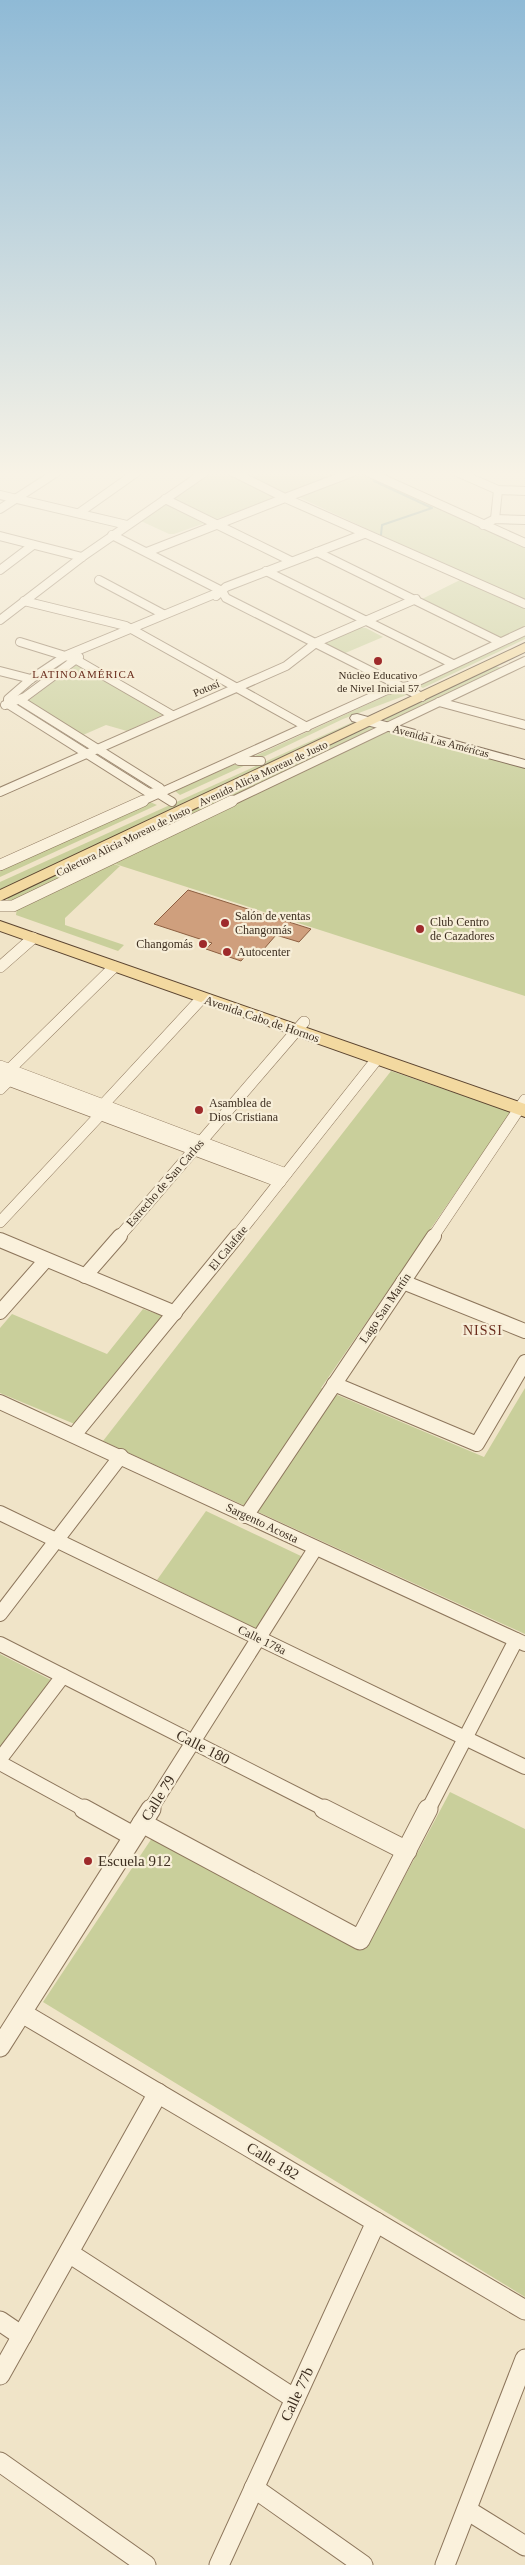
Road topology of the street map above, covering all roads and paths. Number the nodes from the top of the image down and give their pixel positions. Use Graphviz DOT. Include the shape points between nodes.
graph roads {
  1 [pos="222,591"];
  2 [pos="36,592"];
  3 [pos="121,592"];
  4 [pos="220,592"];
  5 [pos="308,592"];
  6 [pos="401,592"];
  7 [pos="499,592"];
  8 [pos="416,599"];
  9 [pos="24,601"];
  10 [pos="525,604"];
  11 [pos="163,614"];
  12 [pos="0,620"];
  13 [pos="368,621"];
  14 [pos="134,630"];
  15 [pos="525,631"];
  16 [pos="525,641"];
  17 [pos="20,642"];
  18 [pos="317,642"];
  19 [pos="500,642"];
  20 [pos="525,647"];
  21 [pos="71,657"];
  22 [pos="496,660"];
  23 [pos="525,661"];
  24 [pos="453,664"];
  25 [pos="511,668"];
  26 [pos="0,671"];
  27 [pos="525,672"];
  28 [pos="31,679"];
  29 [pos="398,686"];
  30 [pos="236,688"];
  31 [pos="418,696"];
  32 [pos="21,701"];
  33 [pos="439,702"];
  34 [pos="4,705"];
  35 [pos="172,715"];
  36 [pos="364,720"];
  37 [pos="525,725"];
  38 [pos="387,726"];
  39 [pos="307,727"];
  40 [pos="98,749"];
  41 [pos="86,755"];
  42 [pos="235,760"];
  43 [pos="261,761"];
  44 [pos="525,764"];
  45 [pos="0,792"];
  46 [pos="163,796"];
  47 [pos="0,865"];
  48 [pos="0,881"];
  49 [pos="0,896"];
  50 [pos="0,906"];
  51 [pos="0,916"];
  52 [pos="0,926"];
  53 [pos="33,938"];
  54 [pos="0,967"];
  55 [pos="114,967"];
  56 [pos="202,998"];
  57 [pos="300,1027"];
  58 [pos="376,1059"];
  59 [pos="5,1073"];
  60 [pos="0,1089"];
  61 [pos="524,1105"];
  62 [pos="101,1110"];
  63 [pos="196,1147"];
  64 [pos="283,1178"];
  65 [pos="0,1222"];
  66 [pos="0,1240"];
  67 [pos="46,1260"];
  68 [pos="85,1276"];
  69 [pos="403,1282"];
  70 [pos="0,1312"];
  71 [pos="175,1313"];
  72 [pos="525,1331"];
  73 [pos="525,1362"];
  74 [pos="334,1384"];
  75 [pos="0,1402"];
  76 [pos="75,1434"];
  77 [pos="121,1456"];
  78 [pos="0,1513"];
  79 [pos="246,1516"];
  80 [pos="56,1540"];
  81 [pos="315,1549"];
  82 [pos="0,1614"];
  83 [pos="259,1638"];
  84 [pos="520,1642"];
  85 [pos="0,1644"];
  86 [pos="62,1676"];
  87 [pos="465,1738"];
  88 [pos="193,1742"];
  89 [pos="0,1759"];
  90 [pos="0,1764"];
  91 [pos="525,1767"];
  92 [pos="138,1830"];
  93 [pos="407,1851"];
  94 [pos="22,2013"];
  95 [pos="0,2047"];
  96 [pos="158,2093"];
  97 [pos="376,2222"];
  98 [pos="69,2253"];
  99 [pos="525,2310"];
  100 [pos="0,2321"];
  101 [pos="22,2336"];
  102 [pos="525,2359"];
  103 [pos="0,2375"];
  104 [pos="295,2399"];
  105 [pos="0,2462"];
  106 [pos="254,2488"];
  107 [pos="467,2510"];
  108 [pos="525,2546"];
  109 [pos="146,2565"];
  110 [pos="219,2565"];
  111 [pos="363,2565"];
  112 [pos="445,2565"];
  1 -- 14 [label="street" via="214,599"];
  1 -- 18 [label="street" via="226,598"];
  2 -- 9 [label="street"];
  3 -- 11 [label="street"];
  4 -- 11 [label="street"];
  5 -- 13 [label="street"];
  6 -- 8 [label="street"];
  7 -- 10 [label="street"];
  8 -- 13 [label="street, Potosí"];
  8 -- 19 [label="street"];
  9 -- 12 [label="street"];
  9 -- 14 [label="street"];
  11 -- 14 [label="street"];
  13 -- 18 [label="street, Potosí"];
  13 -- 24 [label="street"];
  14 -- 21 [label="street"];
  14 -- 30 [label="street"];
  15 -- 19 [label="street, Colectora Alicia Moreau de Justo"];
  16 -- 31 [label="main road, Avenida Alicia Moreau de Justo"];
  17 -- 21 [label="street"];
  18 -- 29 [label="street"];
  18 -- 30 [label="street, Potosí" via="286,666"];
  19 -- 24 [label="street, Colectora Alicia Moreau de Justo"];
  20 -- 22 [label="main road, Avenida Alicia Moreau de Justo"];
  21 -- 28 [label="street"];
  21 -- 32 [label="street"];
  21 -- 35 [label="street"];
  22 -- 25 [label="street"];
  22 -- 31 [label="main road, Avenida Alicia Moreau de Justo"];
  23 -- 25 [label="street, Colectora Alicia Moreau de Justo"];
  24 -- 29 [label="street, Colectora Alicia Moreau de Justo" via="408,686"];
  25 -- 27 [label="street"];
  25 -- 33 [label="street, Colectora Alicia Moreau de Justo"];
  26 -- 28 [label="street"];
  28 -- 34 [label="street"];
  29 -- 31 [label="street"];
  29 -- 39 [label="street, Colectora Alicia Moreau de Justo"];
  30 -- 35 [label="street, Potosí"];
  30 -- 39 [label="street"];
  31 -- 36 [label="main road, Avenida Alicia Moreau de Justo"];
  32 -- 34 [label="street"];
  32 -- 40 [label="street"];
  33 -- 37 [label="street"];
  33 -- 38 [label="street, Colectora Alicia Moreau de Justo"];
  34 -- 41 [label="street"];
  35 -- 40 [label="street, Potosí"];
  36 -- 38 [label="main road, Avenida Las Américas"];
  36 -- 43 [label="main road, Avenida Alicia Moreau de Justo"];
  36 -- 49 [label="main road, Avenida Alicia Moreau de Justo"];
  38 -- 44 [label="main road, Avenida Las Américas"];
  38 -- 50 [label="street, Colectora Alicia Moreau de Justo" via="13,906"];
  39 -- 42 [label="street, Colectora Alicia Moreau de Justo"];
  40 -- 41 [label="street, Potosí"];
  40 -- 46 [label="street" via="160,788"];
  41 -- 45 [label="street, Potosí"];
  41 -- 46 [label="street" via="148,793"];
  42 -- 43 [label="street"];
  42 -- 46 [label="street, Colectora Alicia Moreau de Justo"];
  43 -- 46 [label="main road, Avenida Alicia Moreau de Justo"];
  46 -- 47 [label="street, Colectora Alicia Moreau de Justo"];
  46 -- 48 [label="main road, Avenida Alicia Moreau de Justo"];
  51 -- 57 [label="main road, Avenida Cabo de Hornos"];
  52 -- 53 [label="main road, Avenida Cabo de Hornos"];
  53 -- 54 [label="street"];
  53 -- 55 [label="main road, Avenida Cabo de Hornos"];
  55 -- 56 [label="main road, Avenida Cabo de Hornos"];
  55 -- 59 [label="street"];
  56 -- 57 [label="main road, Avenida Cabo de Hornos"];
  56 -- 62 [label="street"];
  57 -- 58 [label="main road, Avenida Cabo de Hornos"];
  57 -- 61 [label="main road, Avenida Cabo de Hornos"];
  57 -- 63 [label="street, Estrecho de San Carlos"];
  58 -- 61 [label="main road, Avenida Cabo de Hornos"];
  58 -- 64 [label="street, El Calafate"];
  59 -- 60 [label="street"];
  59 -- 62 [label="street"];
  61 -- 69 [label="street, Lago San Martín"];
  62 -- 63 [label="street"];
  62 -- 65 [label="street"];
  63 -- 64 [label="street"];
  63 -- 68 [label="street, Estrecho de San Carlos"];
  64 -- 71 [label="street, El Calafate"];
  66 -- 67 [label="street"];
  67 -- 68 [label="street"];
  67 -- 70 [label="street"];
  68 -- 71 [label="street"];
  69 -- 72 [label="street"];
  69 -- 74 [label="street, Lago San Martín"];
  71 -- 76 [label="street, El Calafate"];
  73 -- 74 [label="street" via="477,1444"];
  74 -- 79 [label="street, Lago San Martín"];
  75 -- 76 [label="street, Sargento Acosta"];
  76 -- 77 [label="street, Sargento Acosta"];
  77 -- 79 [label="street, Sargento Acosta"];
  77 -- 80 [label="street"];
  78 -- 80 [label="street, Calle 178a"];
  79 -- 81 [label="street, Sargento Acosta"];
  80 -- 82 [label="street"];
  80 -- 83 [label="street, Calle 178a"];
  81 -- 83 [label="street, Calle 79"];
  81 -- 84 [label="street, Sargento Acosta"];
  83 -- 87 [label="street, Calle 178a"];
  83 -- 88 [label="street, Calle 79"];
  84 -- 87 [label="street"];
  85 -- 86 [label="street, Calle 180"];
  86 -- 88 [label="street, Calle 180"];
  86 -- 89 [label="street"];
  87 -- 91 [label="street, Calle 178a"];
  87 -- 93 [label="street"];
  88 -- 92 [label="street, Calle 79"];
  88 -- 93 [label="street, Calle 180"];
  90 -- 92 [label="street"];
  92 -- 93 [label="street" via="360,1940"];
  92 -- 94 [label="street, Calle 79"];
  94 -- 95 [label="street, Calle 79"];
  94 -- 96 [label="street, Calle 182"];
  96 -- 97 [label="street, Calle 182"];
  96 -- 98 [label="street"];
  97 -- 99 [label="street, Calle 182"];
  97 -- 104 [label="street, Calle 77b"];
  98 -- 101 [label="street"];
  98 -- 104 [label="street"];
  100 -- 101 [label="street"];
  101 -- 103 [label="street"];
  102 -- 107 [label="street"];
  104 -- 106 [label="street, Calle 77b"];
  105 -- 109 [label="street"];
  106 -- 110 [label="street, Calle 77b"];
  106 -- 111 [label="street"];
  107 -- 108 [label="street"];
  107 -- 112 [label="street"];
}
